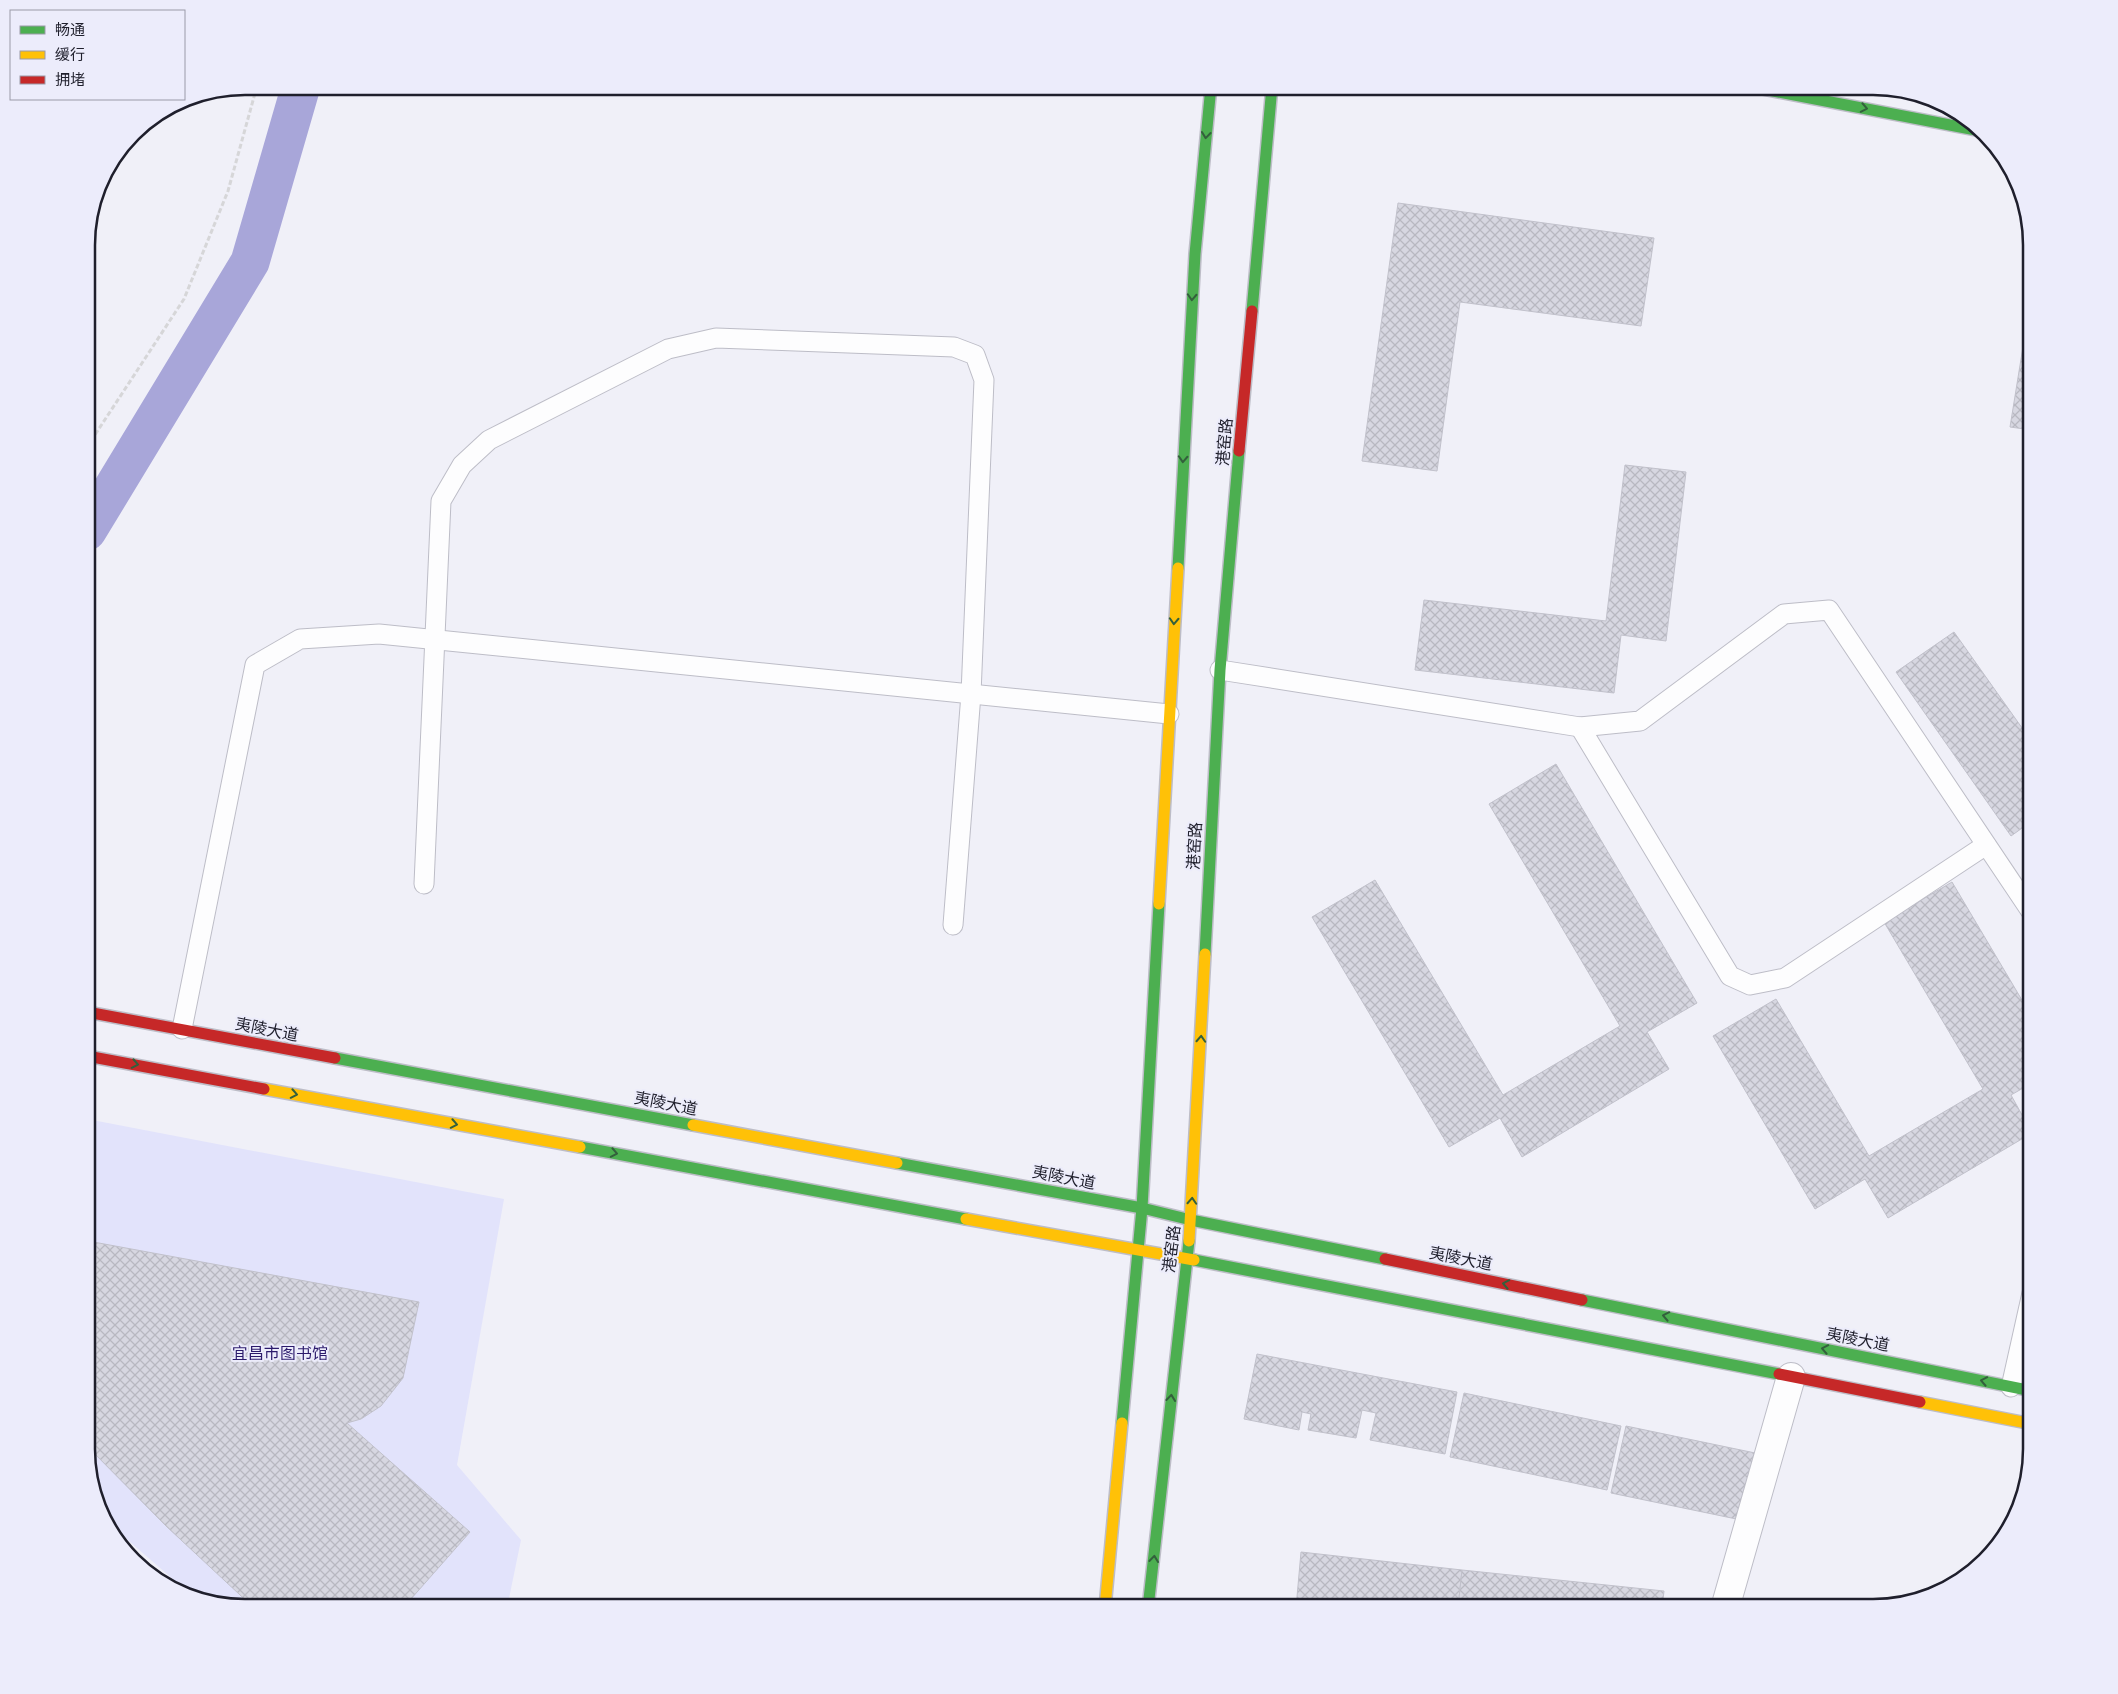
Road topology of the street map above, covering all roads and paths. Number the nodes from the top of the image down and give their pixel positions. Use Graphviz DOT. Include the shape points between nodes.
graph roads {
  1 [pos="255,95"];
  2 [pos="1209,95"];
  3 [pos="1271,95"];
  4 [pos="1794,95"];
  5 [pos="1967,128"];
  6 [pos="95,434"];
  7 [pos="435,640"];
  8 [pos="1220,670"];
  9 [pos="971,694"];
  10 [pos="1169,714"];
  11 [pos="1580,727"];
  12 [pos="1986,845"];
  13 [pos="424,884"];
  14 [pos="2023,900"];
  15 [pos="953,925"];
  16 [pos="95,1013"];
  17 [pos="182,1029"];
  18 [pos="95,1057"];
  19 [pos="1142,1208"];
  20 [pos="1191,1220"];
  21 [pos="1139,1251"];
  22 [pos="1186,1258"];
  23 [pos="2023,1333"];
  24 [pos="1791,1377"];
  25 [pos="2011,1386"];
  26 [pos="2023,1389"];
  27 [pos="2023,1422"];
  28 [pos="1105,1599"];
  29 [pos="1149,1599"];
  30 [pos="1727,1599"];
  1 -- 6 [label="path" via="228,191 184,299"];
  2 -- 10 [label="main road, 港窑路, one-way" via="1194,254"];
  3 -- 8 [label="main road, 港窑路"];
  4 -- 5 [label="main road, one-way"];
  7 -- 9 [label="lane"];
  7 -- 9 [label="lane" via="441,501 462,465 489,440 668,349 716,338 954,346 975,354 984,380"];
  7 -- 13 [label="lane"];
  7 -- 17 [label="lane" via="379,634 300,638 255,665"];
  8 -- 11 [label="lane"];
  20 -- 8 [label="main road, 港窑路, one-way"];
  9 -- 10 [label="lane"];
  9 -- 15 [label="lane"];
  10 -- 19 [label="main road, 港窑路"];
  11 -- 12 [label="lane" via="1640,721 1784,614 1829,610"];
  11 -- 12 [label="lane" via="1730,976 1750,986 1785,978"];
  12 -- 14 [label="lane"];
  16 -- 17 [label="main road, 夷陵大道"];
  17 -- 19 [label="main road, 夷陵大道"];
  18 -- 21 [label="main road, one-way"];
  19 -- 20 [label="main road, 夷陵大道"];
  19 -- 21 [label="main road, 港窑路"];
  20 -- 22 [label="main road, 港窑路"];
  25 -- 20 [label="main road, 夷陵大道, one-way"];
  21 -- 22 [label="main road"];
  21 -- 28 [label="main road, 港窑路"];
  22 -- 24 [label="main road"];
  29 -- 22 [label="main road, 港窑路, one-way"];
  23 -- 25 [label="lane"];
  24 -- 27 [label="main road"];
  24 -- 30 [label="street"];
  25 -- 26 [label="main road, 夷陵大道"];
}
